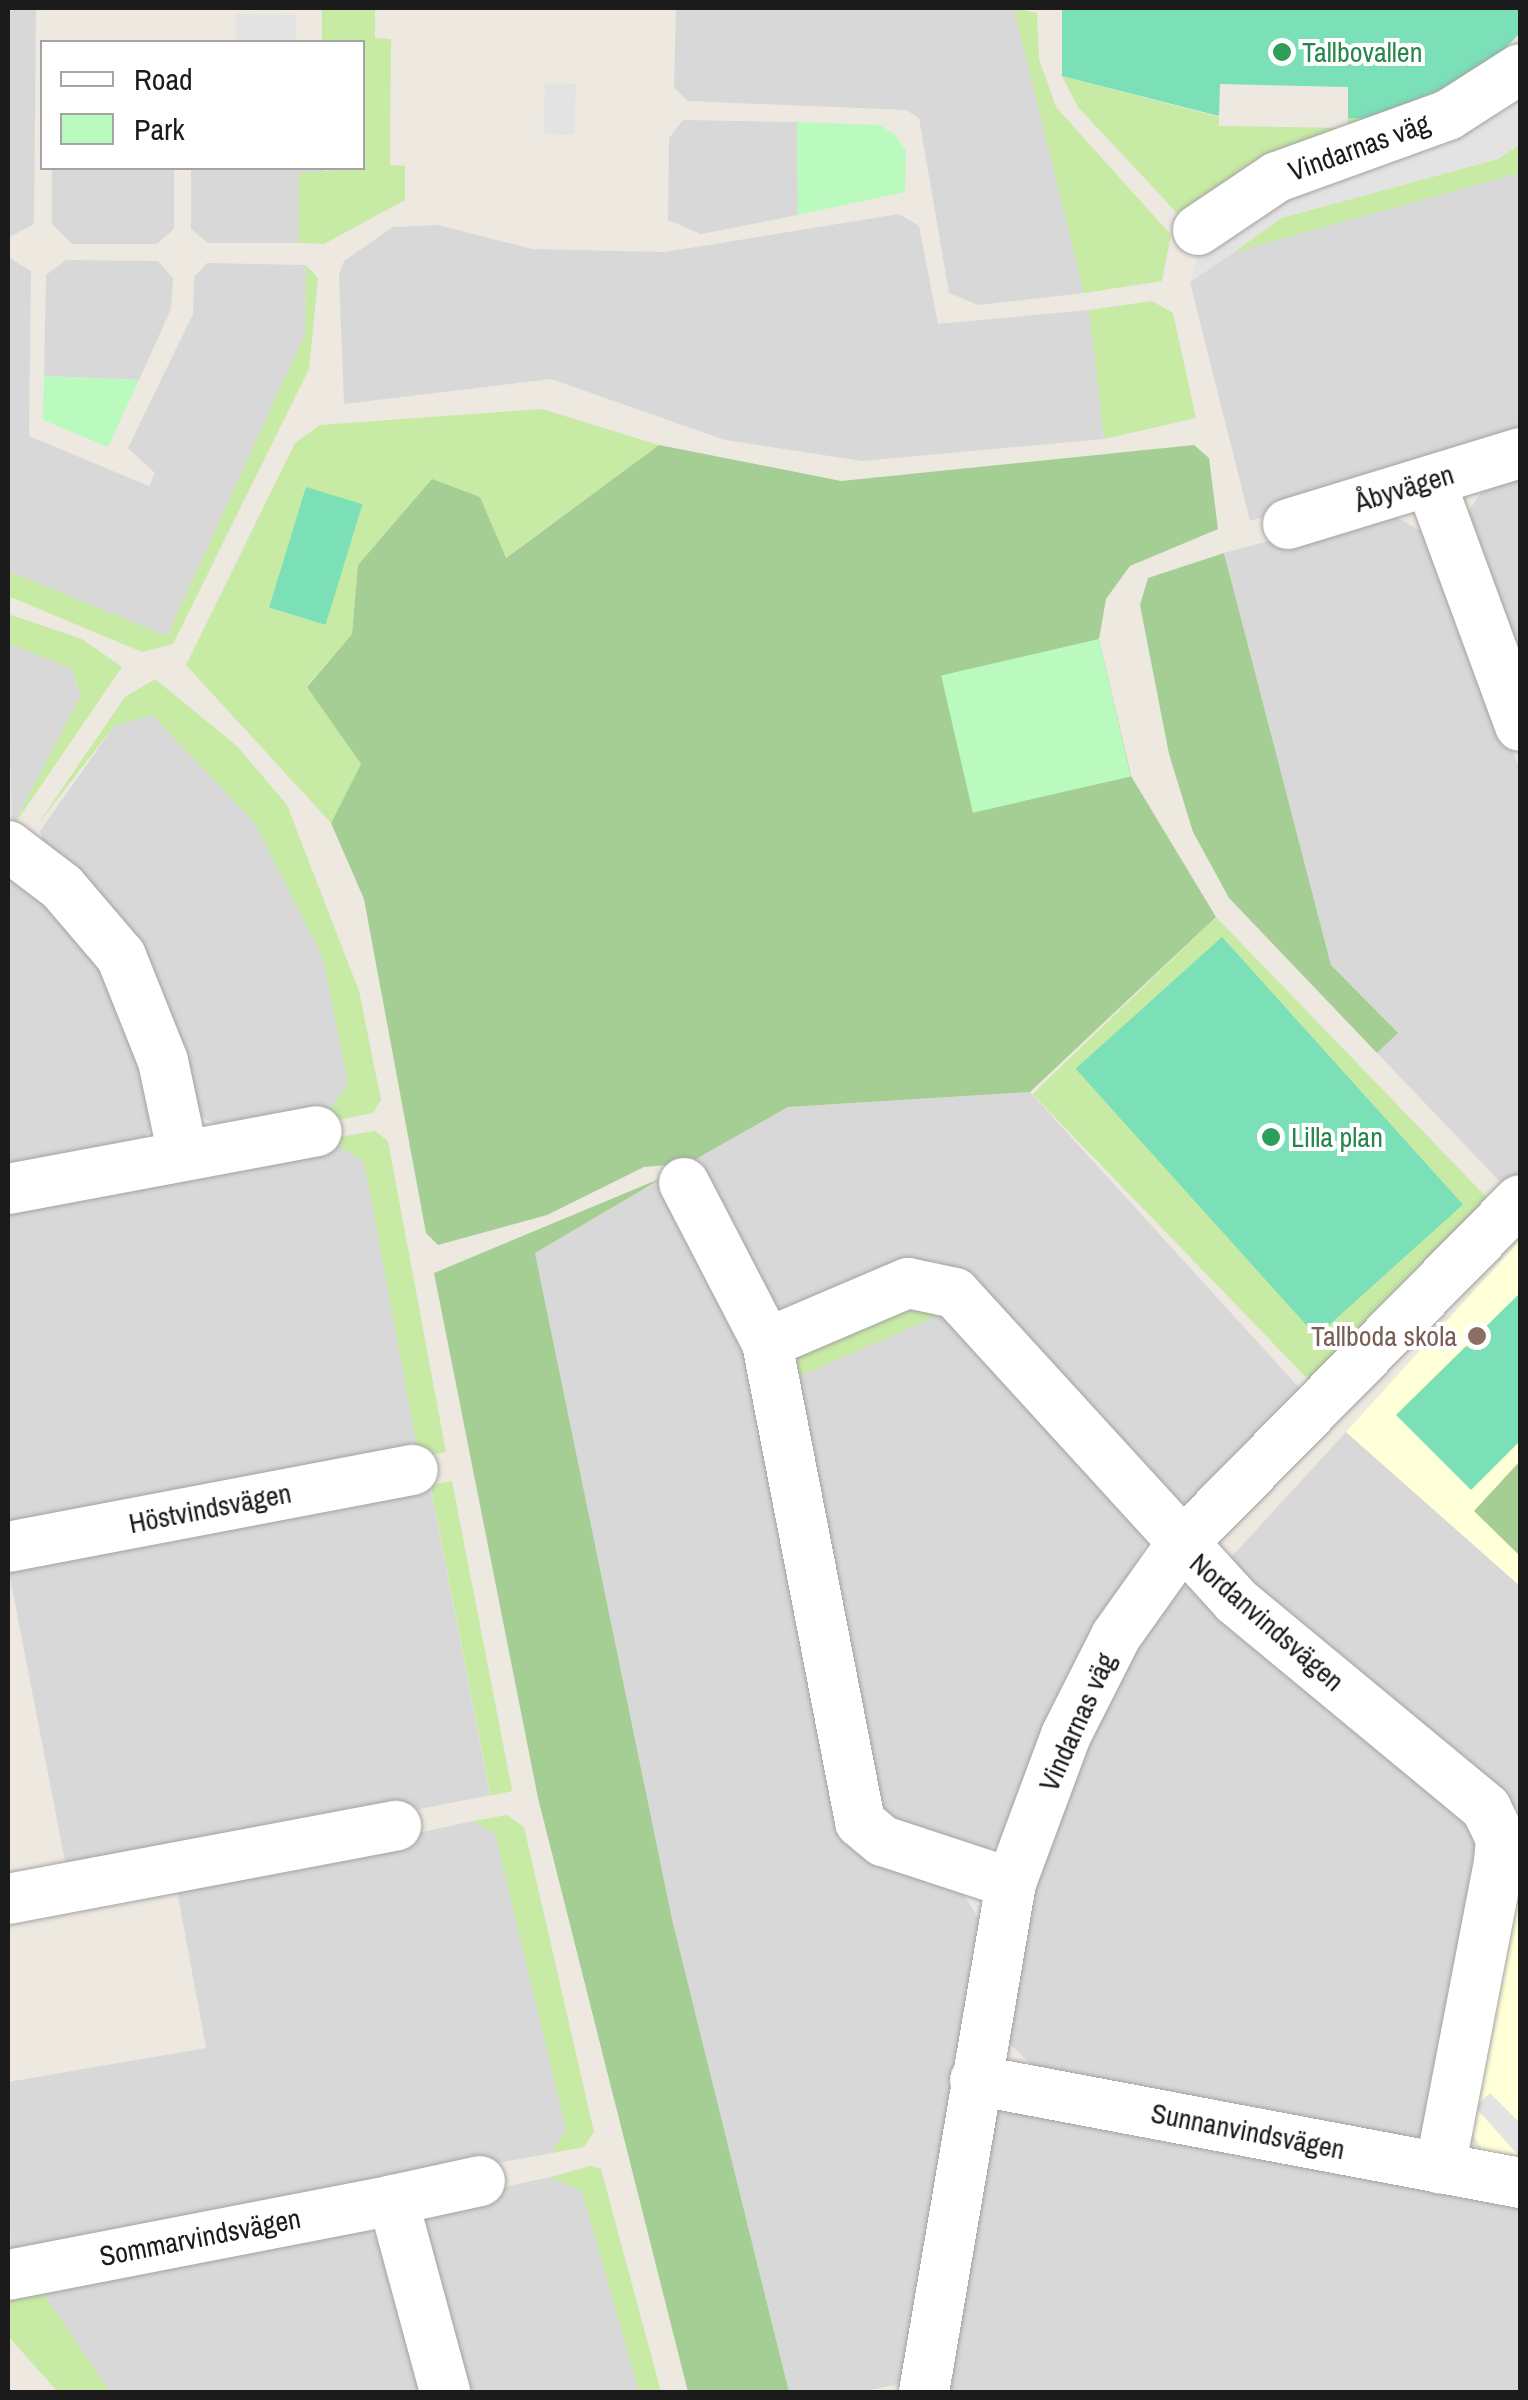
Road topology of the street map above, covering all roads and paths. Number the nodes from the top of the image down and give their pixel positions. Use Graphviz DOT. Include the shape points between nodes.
graph roads {
  1 [pos="1520,68"];
  2 [pos="1198,230"];
  3 [pos="1520,453"];
  4 [pos="1430,480"];
  5 [pos="1288,524"];
  6 [pos="1520,726"];
  7 [pos="8,846"];
  8 [pos="317,1131"];
  9 [pos="183,1155"];
  10 [pos="684,1183"];
  11 [pos="8,1188"];
  12 [pos="1520,1200"];
  13 [pos="767,1343"];
  14 [pos="413,1470"];
  15 [pos="1180,1546"];
  16 [pos="8,1547"];
  17 [pos="396,1826"];
  18 [pos="1010,1883"];
  19 [pos="8,1899"];
  20 [pos="975,2080"];
  21 [pos="1440,2168"];
  22 [pos="480,2181"];
  23 [pos="1520,2183"];
  24 [pos="393,2200"];
  25 [pos="8,2276"];
  26 [pos="445,2392"];
  27 [pos="924,2392"];
  1 -- 2 [label="street, Vindarnas väg" via="1496,92 1434,121 1277,176"];
  3 -- 4 [label="street, Åbyvägen"];
  4 -- 5 [label="street, Åbyvägen"];
  4 -- 6 [label="street"];
  7 -- 9 [label="street" via="62,886 121,956 163,1060"];
  8 -- 9 [label="street"];
  9 -- 11 [label="street"];
  10 -- 13 [label="street"];
  12 -- 15 [label="street, Vindarnas väg"];
  13 -- 15 [label="street, Nordanvindsvägen" via="908,1283 942,1286"];
  13 -- 18 [label="street" via="860,1822 883,1841"];
  14 -- 16 [label="street, Höstvindsvägen"];
  15 -- 18 [label="street, Vindarnas väg" via="1116,1636 1066,1735"];
  15 -- 21 [label="street, Nordanvindsvägen" via="1496,1823 1499,1862"];
  17 -- 19 [label="street"];
  18 -- 20 [label="street, Vindarnas väg"];
  20 -- 21 [label="street, Sunnanvindsvägen"];
  20 -- 27 [label="street, Vindarnas väg"];
  21 -- 23 [label="street, Sunnanvindsvägen"];
  22 -- 24 [label="street, Sommarvindsvägen"];
  24 -- 25 [label="street, Sommarvindsvägen"];
  24 -- 26 [label="street"];
}
